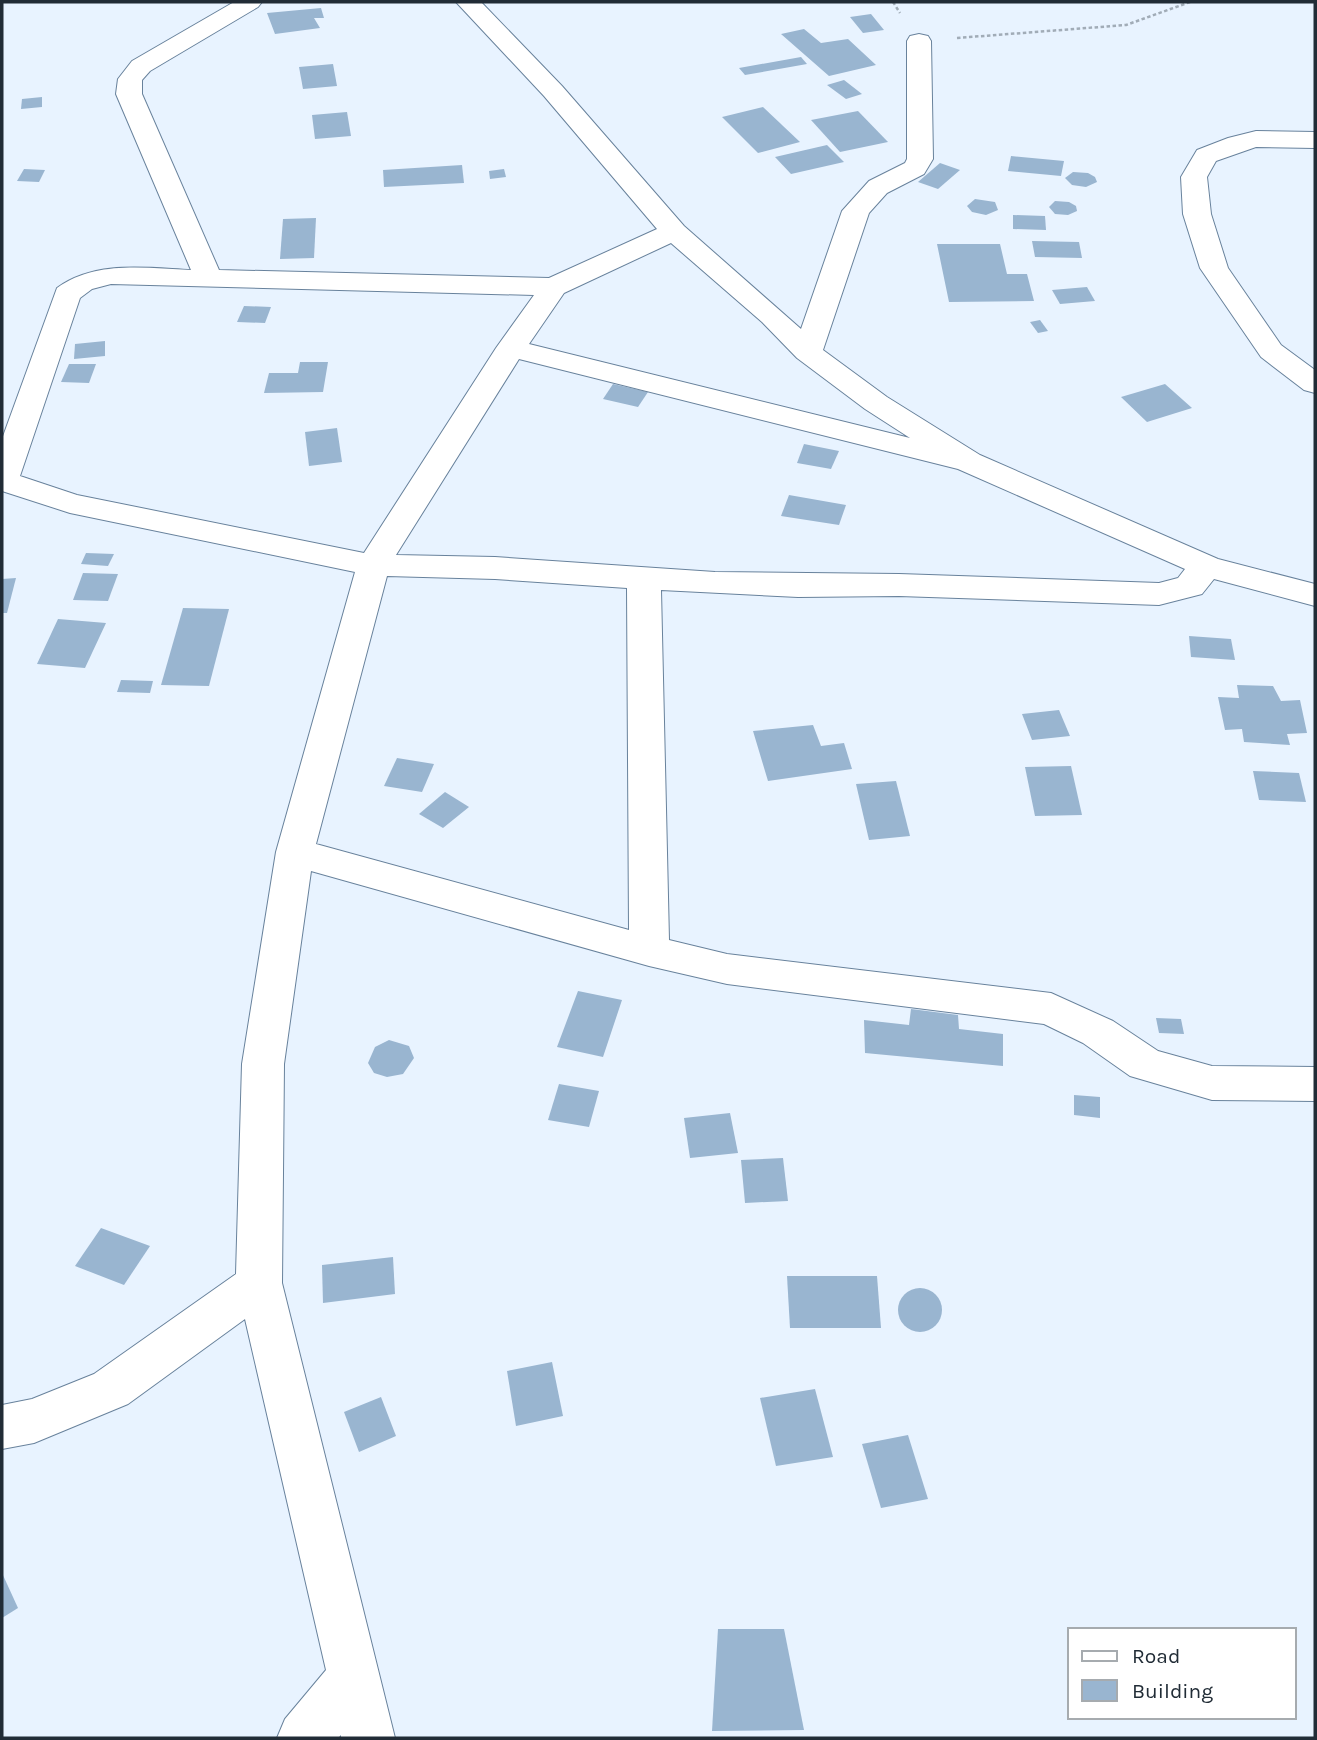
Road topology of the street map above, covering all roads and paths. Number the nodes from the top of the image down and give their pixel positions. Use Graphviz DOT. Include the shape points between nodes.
graph roads {
  1 [pos="250,2"];
  2 [pos="468,2"];
  3 [pos="1190,2"];
  4 [pos="919,41"];
  5 [pos="1315,140"];
  6 [pos="674,232"];
  7 [pos="209,279"];
  8 [pos="554,287"];
  9 [pos="511,348"];
  10 [pos="807,352"];
  11 [pos="1315,384"];
  12 [pos="969,462"];
  13 [pos="2,488"];
  14 [pos="373,565"];
  15 [pos="1206,566"];
  16 [pos="644,580"];
  17 [pos="1315,595"];
  18 [pos="295,852"];
  19 [pos="649,951"];
  20 [pos="1315,1084"];
  21 [pos="259,1283"];
  22 [pos="2,1427"];
  23 [pos="355,1676"];
  24 [pos="304,1738"];
  25 [pos="368,1738"];
  1 -- 7 [label="street" via="141,66 131,79 129,94"];
  2 -- 6 [label="street" via="553,91"];
  3 -- 4 [label="path" via="1126,25"];
  4 -- 10 [label="street" via="920,159 915,168 878,187 856,211"];
  5 -- 11 [label="street" via="1237,143 1206,156 1194,177 1197,214 1214,268 1271,351"];
  6 -- 8 [label="street"];
  6 -- 10 [label="street"];
  7 -- 8 [label="street"];
  7 -- 13 [label="street" via="111,276 82,283 67,294"];
  8 -- 9 [label="street"];
  9 -- 12 [label="street"];
  9 -- 14 [label="street"];
  10 -- 12 [label="street"];
  12 -- 15 [label="street"];
  13 -- 14 [label="street"];
  14 -- 16 [label="street" via="495,568"];
  14 -- 18 [label="street"];
  15 -- 16 [label="street" via="1190,586 1159,594"];
  15 -- 17 [label="street"];
  16 -- 19 [label="street"];
  18 -- 19 [label="street"];
  18 -- 21 [label="street" via="263,1064"];
  19 -- 20 [label="street" via="727,970 1051,1009 1098,1032 1145,1064 1212,1083"];
  21 -- 22 [label="street" via="111,1389 34,1421"];
  21 -- 23 [label="street"];
  23 -- 24 [label="street"];
  23 -- 25 [label="street"];
}
